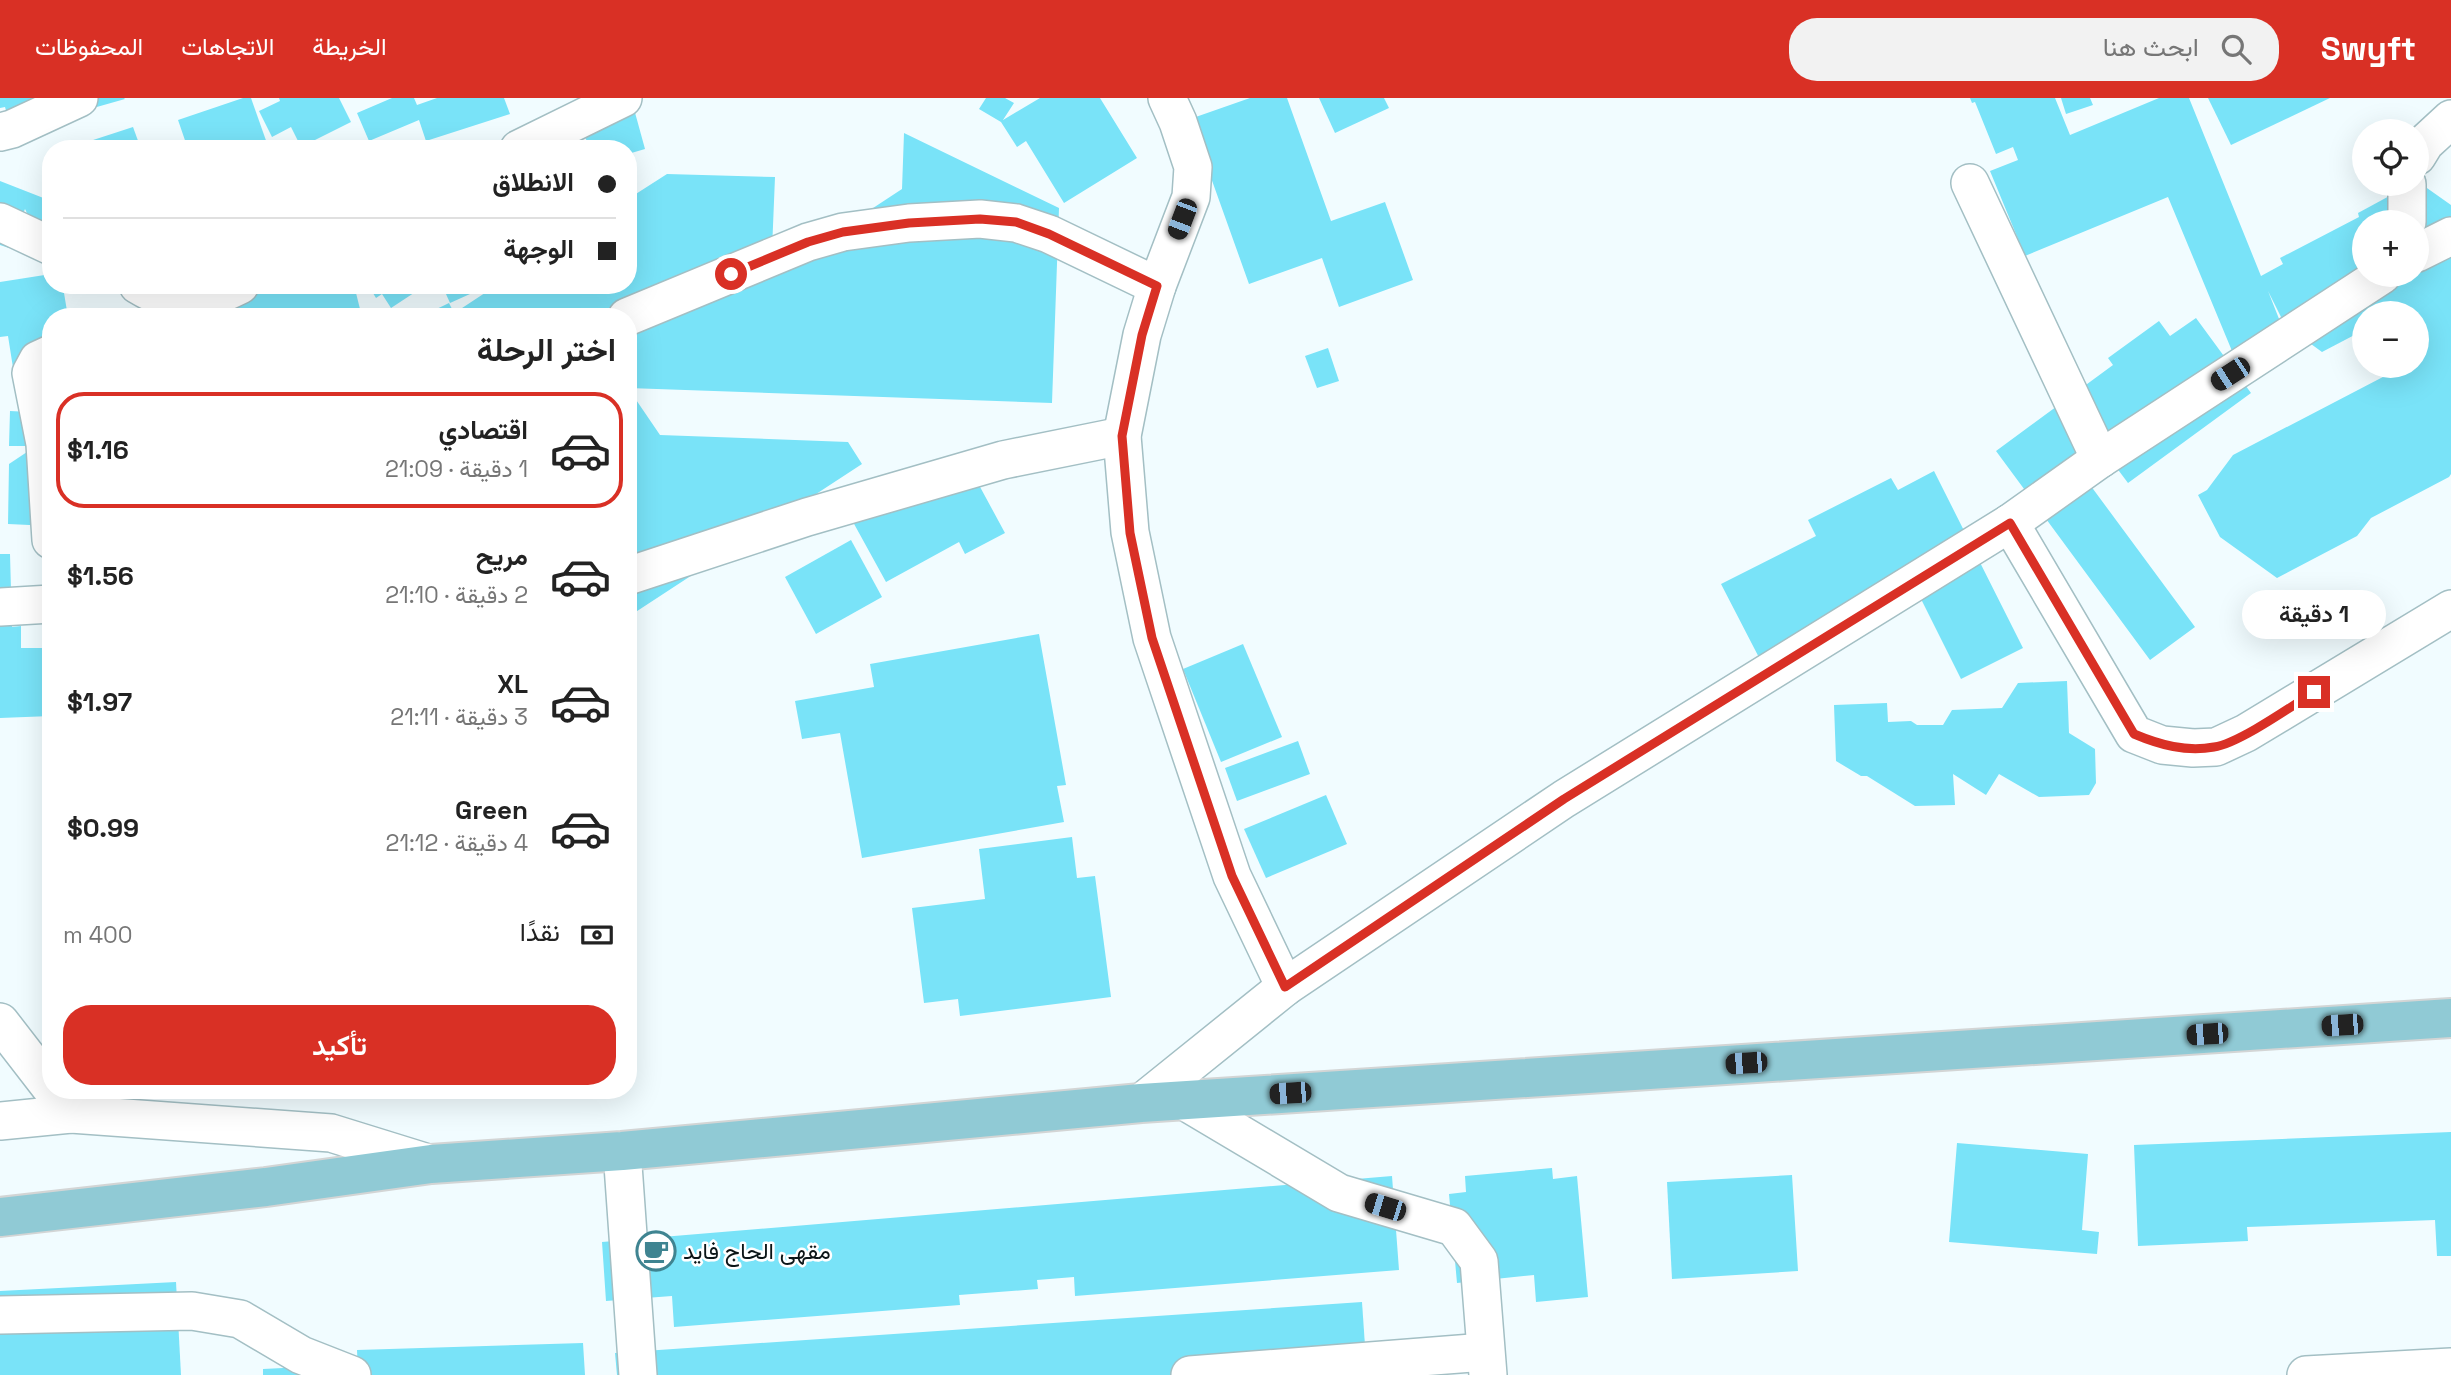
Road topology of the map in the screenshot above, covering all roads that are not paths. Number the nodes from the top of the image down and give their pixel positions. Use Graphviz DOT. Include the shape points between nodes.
graph roads {
  1 [pos="79,98"];
  2 [pos="623,98"];
  3 [pos="1167,98"];
  4 [pos="2451,119"];
  5 [pos="0,132"];
  6 [pos="2429,139"];
  7 [pos="537,140"];
  8 [pos="1970,183"];
  9 [pos="0,222"];
  10 [pos="2451,236"];
  11 [pos="42,242"];
  12 [pos="2429,247"];
  13 [pos="1157,286"];
  14 [pos="2364,287"];
  15 [pos="153,294"];
  16 [pos="162,294"];
  17 [pos="223,294"];
  18 [pos="142,308"];
  19 [pos="637,313"];
  20 [pos="42,357"];
  21 [pos="42,419"];
  22 [pos="1122,436"];
  23 [pos="2100,459"];
  24 [pos="2010,523"];
  25 [pos="637,573"];
  26 [pos="42,605"];
  27 [pos="0,607"];
  28 [pos="2451,609"];
  29 [pos="1285,987"];
  30 [pos="2451,1018"];
  31 [pos="0,1022"];
  32 [pos="42,1076"];
  33 [pos="53,1099"];
  34 [pos="73,1099"];
  35 [pos="1183,1100"];
  36 [pos="1141,1103"];
  37 [pos="0,1121"];
  38 [pos="622,1151"];
  39 [pos="431,1164"];
  40 [pos="0,1217"];
  41 [pos="0,1315"];
  42 [pos="1486,1363"];
  43 [pos="2451,1367"];
  44 [pos="352,1375"];
  45 [pos="638,1375"];
  46 [pos="1190,1375"];
  47 [pos="2306,1375"];
  1 -- 5 [label="street"];
  2 -- 7 [label="street"];
  3 -- 13 [label="street" via="1193,167 1191,197"];
  4 -- 6 [label="street"];
  8 -- 23 [label="street"];
  9 -- 11 [label="street"];
  10 -- 12 [label="street"];
  13 -- 19 [label="street" via="1049,234 1016,222 980,219 843,232"];
  13 -- 22 [label="street"];
  14 -- 23 [label="street"];
  15 -- 18 [label="street"];
  16 -- 17 [label="street" via="211,300"];
  20 -- 21 [label="street" via="31,373"];
  22 -- 25 [label="street" via="1003,460"];
  22 -- 29 [label="street" via="1130,533 1152,638 1232,876"];
  23 -- 24 [label="street"];
  24 -- 28 [label="street" via="2134,734 2162,745 2216,747 2226,743"];
  24 -- 29 [label="street" via="1564,799"];
  26 -- 27 [label="street"];
  29 -- 36 [label="street"];
  30 -- 35 [label="main road"];
  31 -- 32 [label="street"];
  33 -- 37 [label="street"];
  34 -- 39 [label="street" via="331,1133"];
  35 -- 36 [label="main road"];
  35 -- 42 [label="street" via="1339,1193 1454,1227 1479,1262"];
  36 -- 38 [label="main road"];
  38 -- 39 [label="main road"];
  38 -- 45 [label="street"];
  39 -- 40 [label="main road"];
  41 -- 44 [label="street" via="192,1311 240,1319 301,1355"];
  42 -- 46 [label="street"];
  43 -- 47 [label="street"];
}
